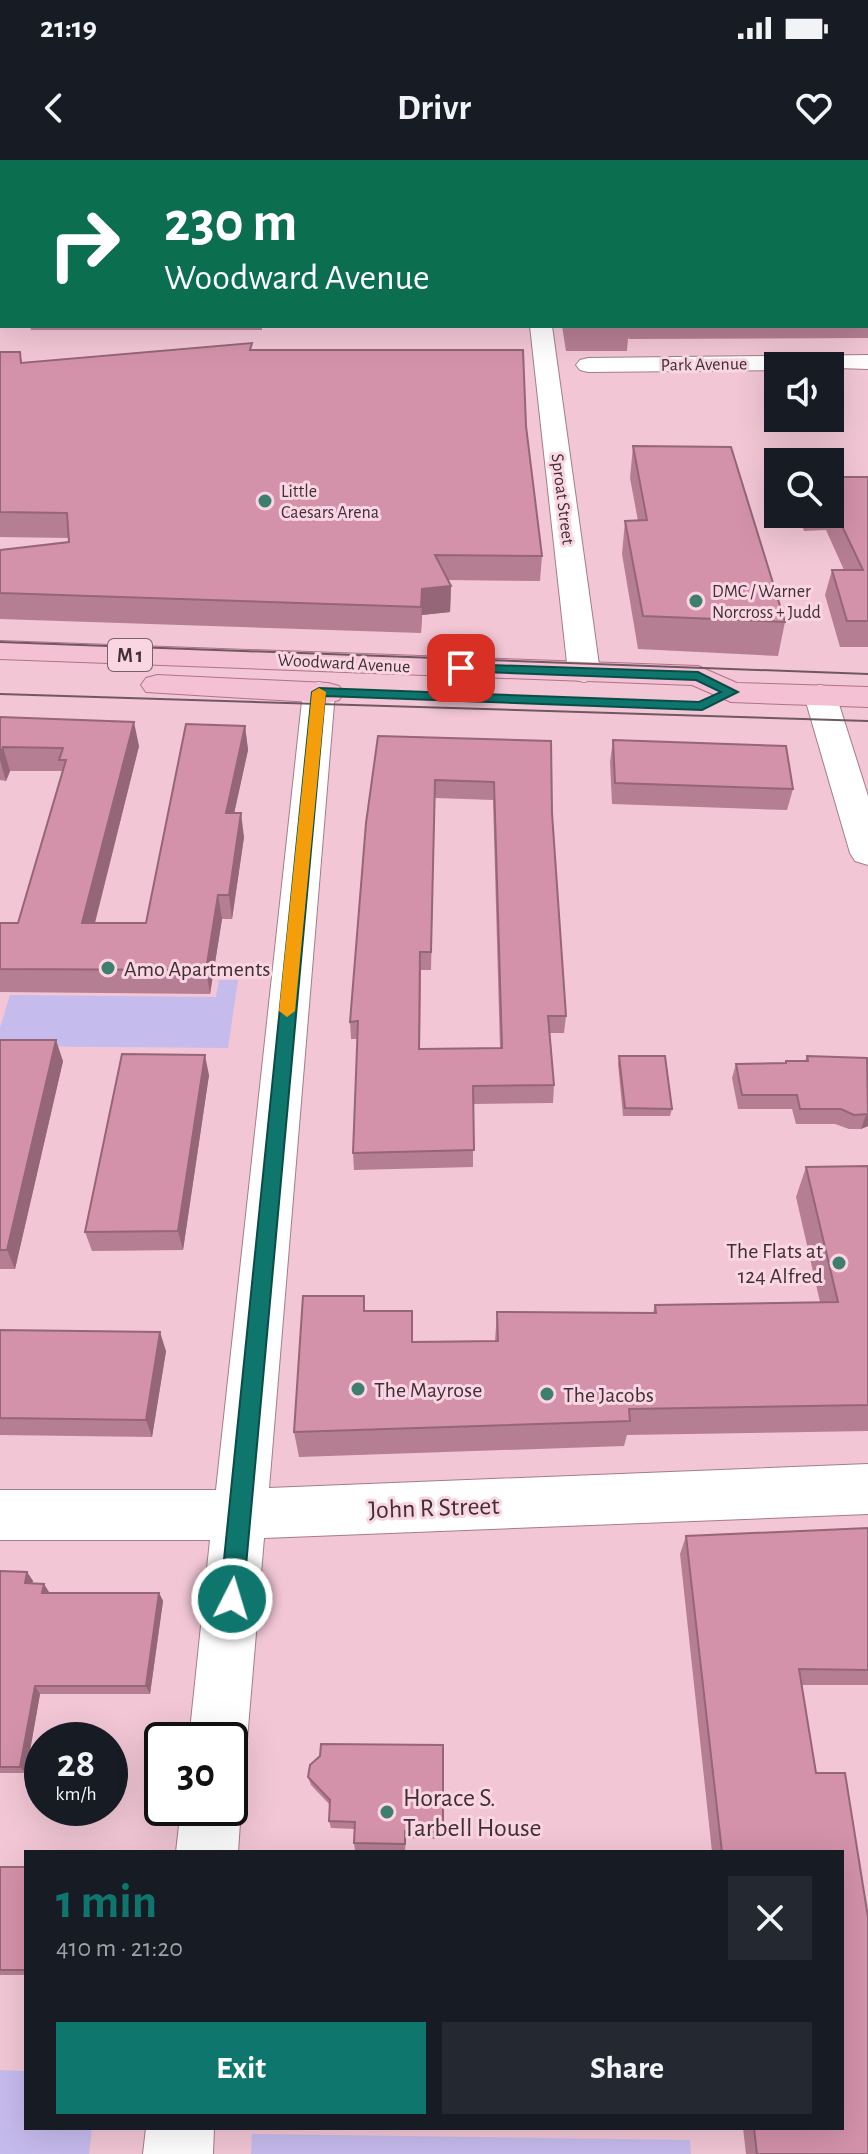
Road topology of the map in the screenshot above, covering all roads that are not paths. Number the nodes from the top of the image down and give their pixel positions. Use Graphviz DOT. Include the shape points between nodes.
graph roads {
  1 [pos="541,328"];
  2 [pos="868,362"];
  3 [pos="588,365"];
  4 [pos="0,650"];
  5 [pos="0,679"];
  6 [pos="319,692"];
  7 [pos="366,694"];
  8 [pos="585,695"];
  9 [pos="820,695"];
  10 [pos="868,697"];
  11 [pos="868,853"];
  12 [pos="868,1489"];
  13 [pos="239,1514"];
  14 [pos="0,1515"];
  15 [pos="220,1722"];
  16 [pos="209,1826"];
  17 [pos="207,1850"];
  18 [pos="180,2130"];
  19 [pos="178,2154"];
  1 -- 8 [label="street, Sproat Street"];
  2 -- 3 [label="street, Park Avenue"];
  4 -- 8 [label="main road, Woodward Avenue / M 1"];
  5 -- 6 [label="main road, Woodward Avenue / M 1"];
  6 -- 7 [label="main road, Woodward Avenue / M 1"];
  6 -- 13 [label="street"];
  8 -- 9 [label="main road, Woodward Avenue / M 1" via="702,706 731,692"];
  9 -- 10 [label="main road, Woodward Avenue / M 1"];
  9 -- 11 [label="street"];
  12 -- 13 [label="street, John R Street"];
  13 -- 14 [label="street, John R Street"];
  13 -- 15 [label="street"];
  16 -- 17 [label="street"];
  18 -- 19 [label="street"];
}
